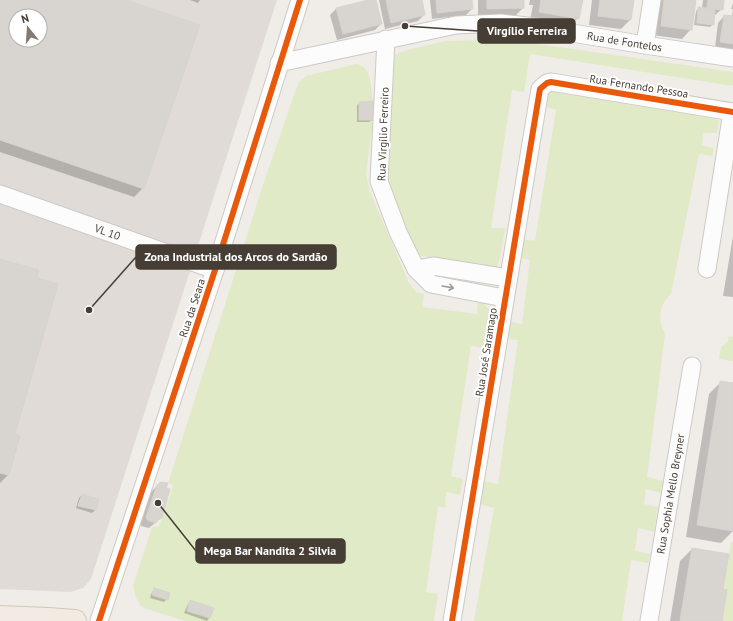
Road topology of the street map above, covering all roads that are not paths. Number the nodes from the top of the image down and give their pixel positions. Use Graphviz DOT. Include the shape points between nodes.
graph roads {
  1 [pos="300,0"];
  2 [pos="652,0"];
  3 [pos="386,39"];
  4 [pos="645,45"];
  5 [pos="733,58"];
  6 [pos="279,63"];
  7 [pos="542,86"];
  8 [pos="733,112"];
  9 [pos="0,194"];
  10 [pos="707,268"];
  11 [pos="416,269"];
  12 [pos="215,270"];
  13 [pos="508,278"];
  14 [pos="504,298"];
  15 [pos="692,366"];
  16 [pos="0,617"];
  17 [pos="75,621"];
  18 [pos="99,621"];
  19 [pos="452,621"];
  20 [pos="649,621"];
  1 -- 6 [label="street, Rua da Seara"];
  2 -- 4 [label="street"];
  3 -- 4 [label="street, Rua de Fontelos" via="456,25 501,23"];
  3 -- 6 [label="street, Rua de Fontelos"];
  3 -- 11 [label="street, Rua Virgílio Ferreiro" via="379,181 398,232"];
  4 -- 5 [label="street, Rua de Fontelos"];
  6 -- 12 [label="street, Rua da Seara"];
  7 -- 8 [label="street, Rua Fernando Pessoa" via="551,82"];
  7 -- 13 [label="street, Rua José Saramago" via="538,92"];
  8 -- 10 [label="street"];
  9 -- 12 [label="street, VL 10"];
  11 -- 13 [label="street" via="433,266"];
  11 -- 14 [label="street, Rua Virgílio Ferreiro, one-way" via="431,284"];
  12 -- 18 [label="street, Rua da Seara"];
  13 -- 14 [label="street, Rua José Saramago"];
  14 -- 19 [label="street, Rua José Saramago"];
  15 -- 20 [label="street, Rua Sophia Mello Breyner"];
  16 -- 17 [label="main road"];
}
